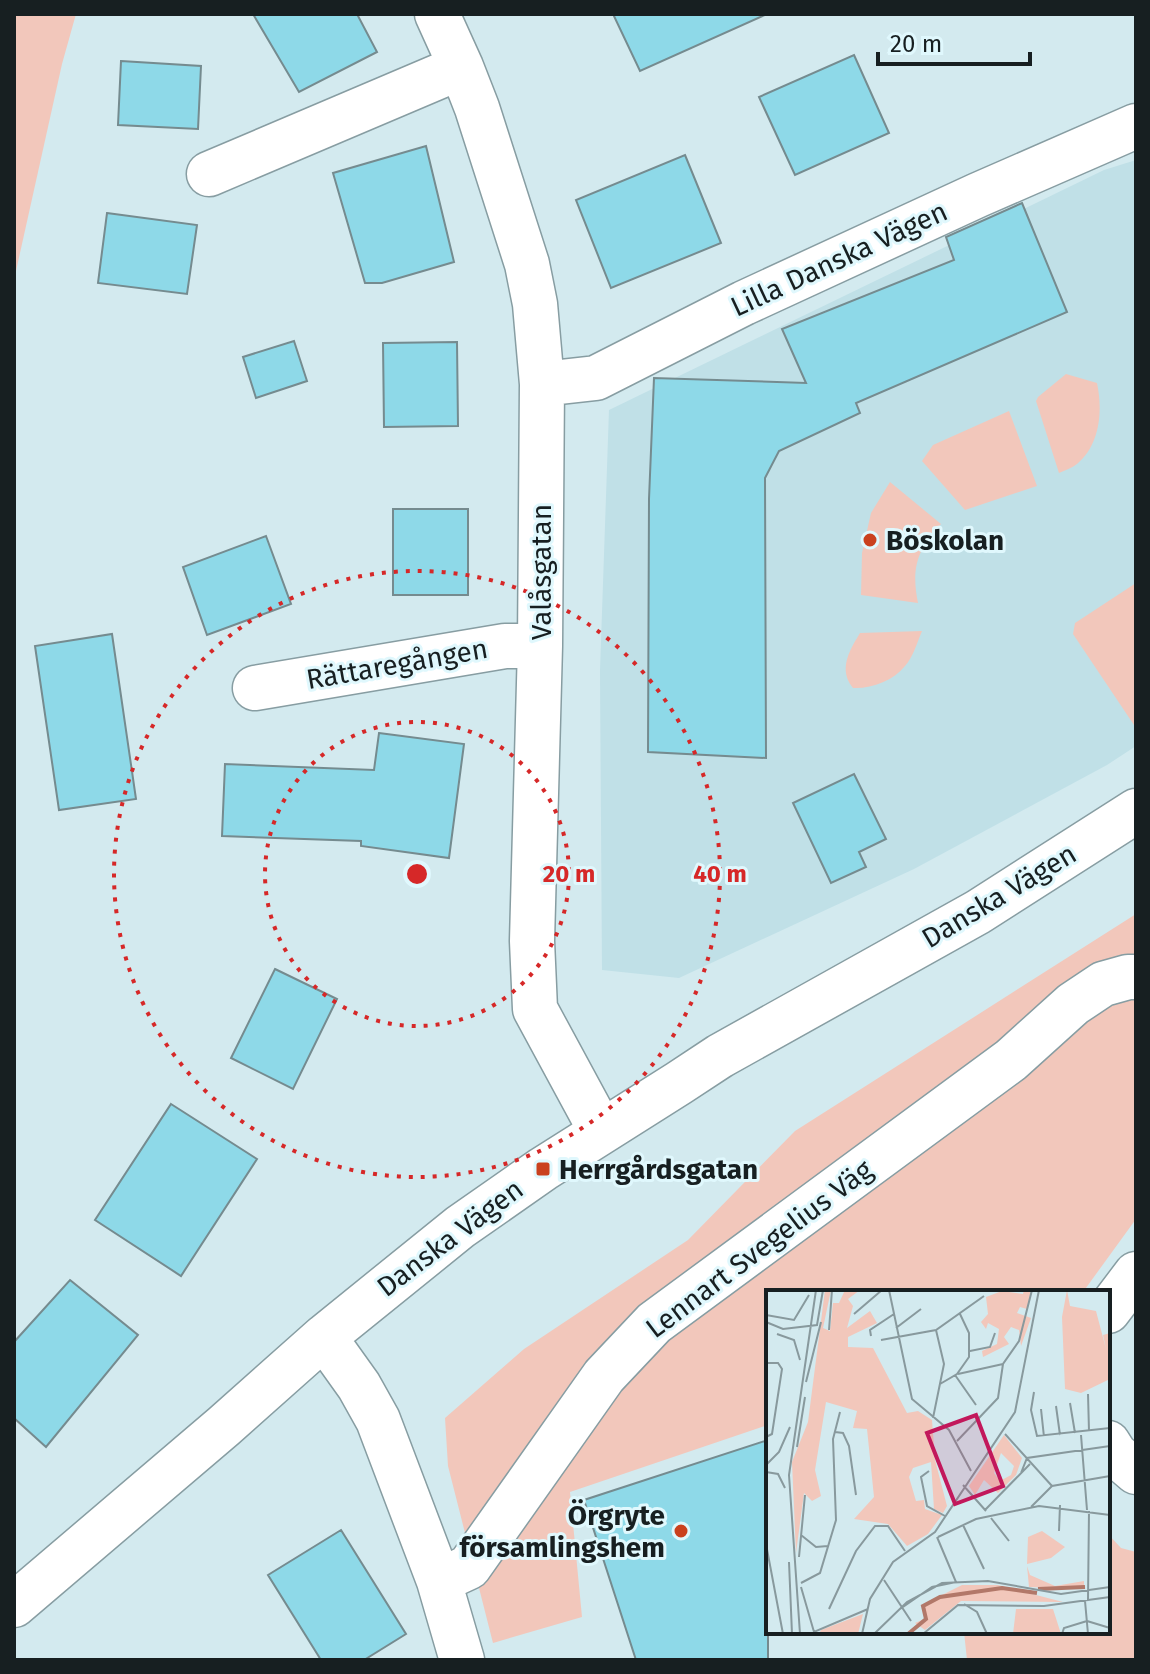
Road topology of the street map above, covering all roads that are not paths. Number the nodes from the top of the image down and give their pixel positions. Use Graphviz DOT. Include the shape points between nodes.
graph roads {
  1 [pos="450,18"];
  2 [pos="461,67"];
  3 [pos="1136,126"];
  4 [pos="209,174"];
  5 [pos="542,384"];
  6 [pos="540,646"];
  7 [pos="255,688"];
  8 [pos="1136,811"];
  9 [pos="1136,977"];
  10 [pos="601,1131"];
  11 [pos="1136,1274"];
  12 [pos="1110,1308"];
  13 [pos="324,1337"];
  14 [pos="1110,1446"];
  15 [pos="1136,1472"];
  16 [pos="439,1581"];
  17 [pos="14,1605"];
  18 [pos="462,1660"];
  1 -- 2 [label="street, Valåsgatan"];
  2 -- 4 [label="street"];
  2 -- 5 [label="street, Valåsgatan" via="527,264"];
  3 -- 5 [label="street, Lilla Danska Vägen" via="744,303 596,378"];
  5 -- 6 [label="street, Valåsgatan"];
  6 -- 7 [label="street, Rättaregången" via="505,646"];
  6 -- 10 [label="street, Valåsgatan" via="535,1009"];
  8 -- 10 [label="street, Danska Vägen" via="978,912 720,1056"];
  9 -- 16 [label="street, Lennart Svegelius Väg" via="1103,984 1073,1004 1011,1060 654,1323 604,1376 469,1567"];
  10 -- 13 [label="street, Danska Vägen" via="460,1227"];
  11 -- 12 [label="street"];
  13 -- 16 [label="street" via="378,1420"];
  13 -- 17 [label="street, Danska Vägen"];
  14 -- 15 [label="street"];
  16 -- 18 [label="street"];
}
